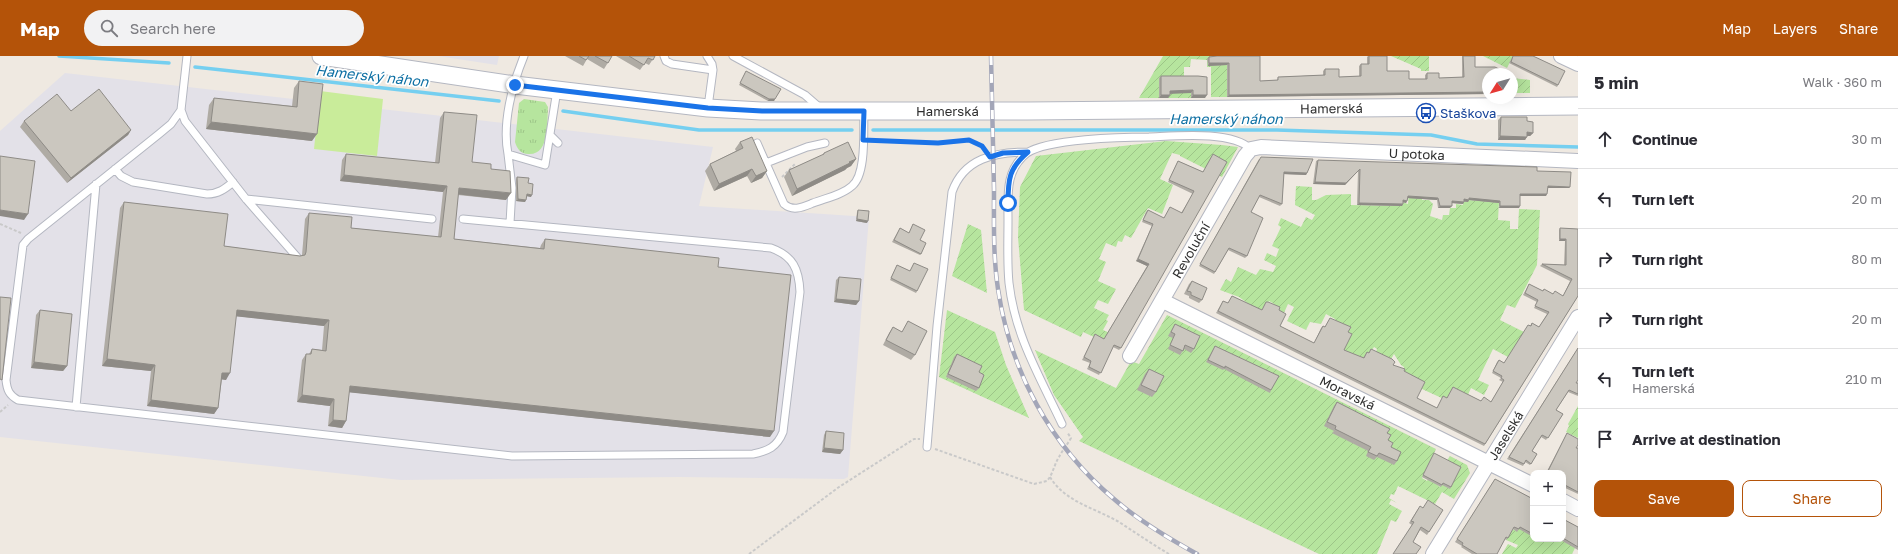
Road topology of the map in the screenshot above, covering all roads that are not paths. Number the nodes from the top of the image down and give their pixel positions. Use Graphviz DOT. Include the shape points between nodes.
graph roads {
  1 [pos="187,56"];
  2 [pos="321,56"];
  3 [pos="524,56"];
  4 [pos="664,56"];
  5 [pos="707,56"];
  6 [pos="733,56"];
  7 [pos="1561,56"];
  8 [pos="1578,64"];
  9 [pos="713,70"];
  10 [pos="515,85"];
  11 [pos="557,90"];
  12 [pos="1578,106"];
  13 [pos="708,108"];
  14 [pos="181,110"];
  15 [pos="823,111"];
  16 [pos="864,111"];
  17 [pos="550,135"];
  18 [pos="825,142"];
  19 [pos="558,143"];
  20 [pos="757,143"];
  21 [pos="1253,149"];
  22 [pos="1028,152"];
  23 [pos="508,154"];
  24 [pos="1578,161"];
  25 [pos="766,164"];
  26 [pos="115,169"];
  27 [pos="233,182"];
  28 [pos="96,184"];
  29 [pos="246,199"];
  30 [pos="432,219"];
  31 [pos="463,219"];
  32 [pos="510,224"];
  33 [pos="297,257"];
  34 [pos="1163,301"];
  35 [pos="1578,317"];
  36 [pos="1130,356"];
  37 [pos="76,407"];
  38 [pos="1062,424"];
  39 [pos="927,447"];
  40 [pos="1489,462"];
  41 [pos="1530,483"];
  42 [pos="1566,503"];
  43 [pos="1578,509"];
  44 [pos="1433,554"];
  1 -- 14 [label="lane"];
  2 -- 10 [label="street, Hamerská"];
  3 -- 10 [label="lane"];
  4 -- 9 [label="lane" via="666,61 672,64"];
  5 -- 9 [label="lane"];
  6 -- 15 [label="lane" via="805,95"];
  7 -- 8 [label="street"];
  9 -- 13 [label="lane"];
  10 -- 11 [label="street, Hamerská"];
  10 -- 23 [label="lane" via="506,141"];
  11 -- 13 [label="street, Hamerská"];
  11 -- 17 [label="lane"];
  12 -- 16 [label="street, Hamerská" via="1027,112"];
  13 -- 15 [label="street, Hamerská"];
  14 -- 26 [label="lane" via="167,127"];
  14 -- 27 [label="lane" via="184,121"];
  15 -- 16 [label="street, Hamerská"];
  16 -- 25 [label="lane" via="858,179 854,185 840,193 798,208 791,208 782,201"];
  17 -- 19 [label="lane"];
  17 -- 23 [label="lane" via="547,165"];
  18 -- 25 [label="lane"];
  20 -- 25 [label="lane"];
  21 -- 22 [label="lane" via="1246,144 1219,137 1157,136 1064,143"];
  21 -- 24 [label="street, U potoka"];
  21 -- 34 [label="street, Revoluční" via="1245,156"];
  22 -- 38 [label="lane" via="1014,166 1008,183 1009,283 1027,352"];
  22 -- 39 [label="lane" via="1003,153 978,161 964,171 952,192"];
  23 -- 32 [label="lane" via="512,188"];
  26 -- 27 [label="lane" via="121,176 133,182 207,194 224,190"];
  26 -- 28 [label="lane"];
  27 -- 29 [label="lane"];
  28 -- 37 [label="lane"];
  28 -- 37 [label="lane" via="23,245 6,380 8,391 18,400"];
  29 -- 30 [label="lane"];
  29 -- 33 [label="lane"];
  31 -- 32 [label="lane"];
  32 -- 37 [label="lane" via="771,248 783,252 797,271 800,292 783,432 776,444 770,450 753,454 512,456"];
  34 -- 36 [label="street, Revoluční"];
  34 -- 40 [label="street, Moravská"];
  35 -- 40 [label="street, Jaselská"];
  40 -- 41 [label="street, Moravská"];
  40 -- 44 [label="street, Jaselská"];
  42 -- 43 [label="street"];
}
